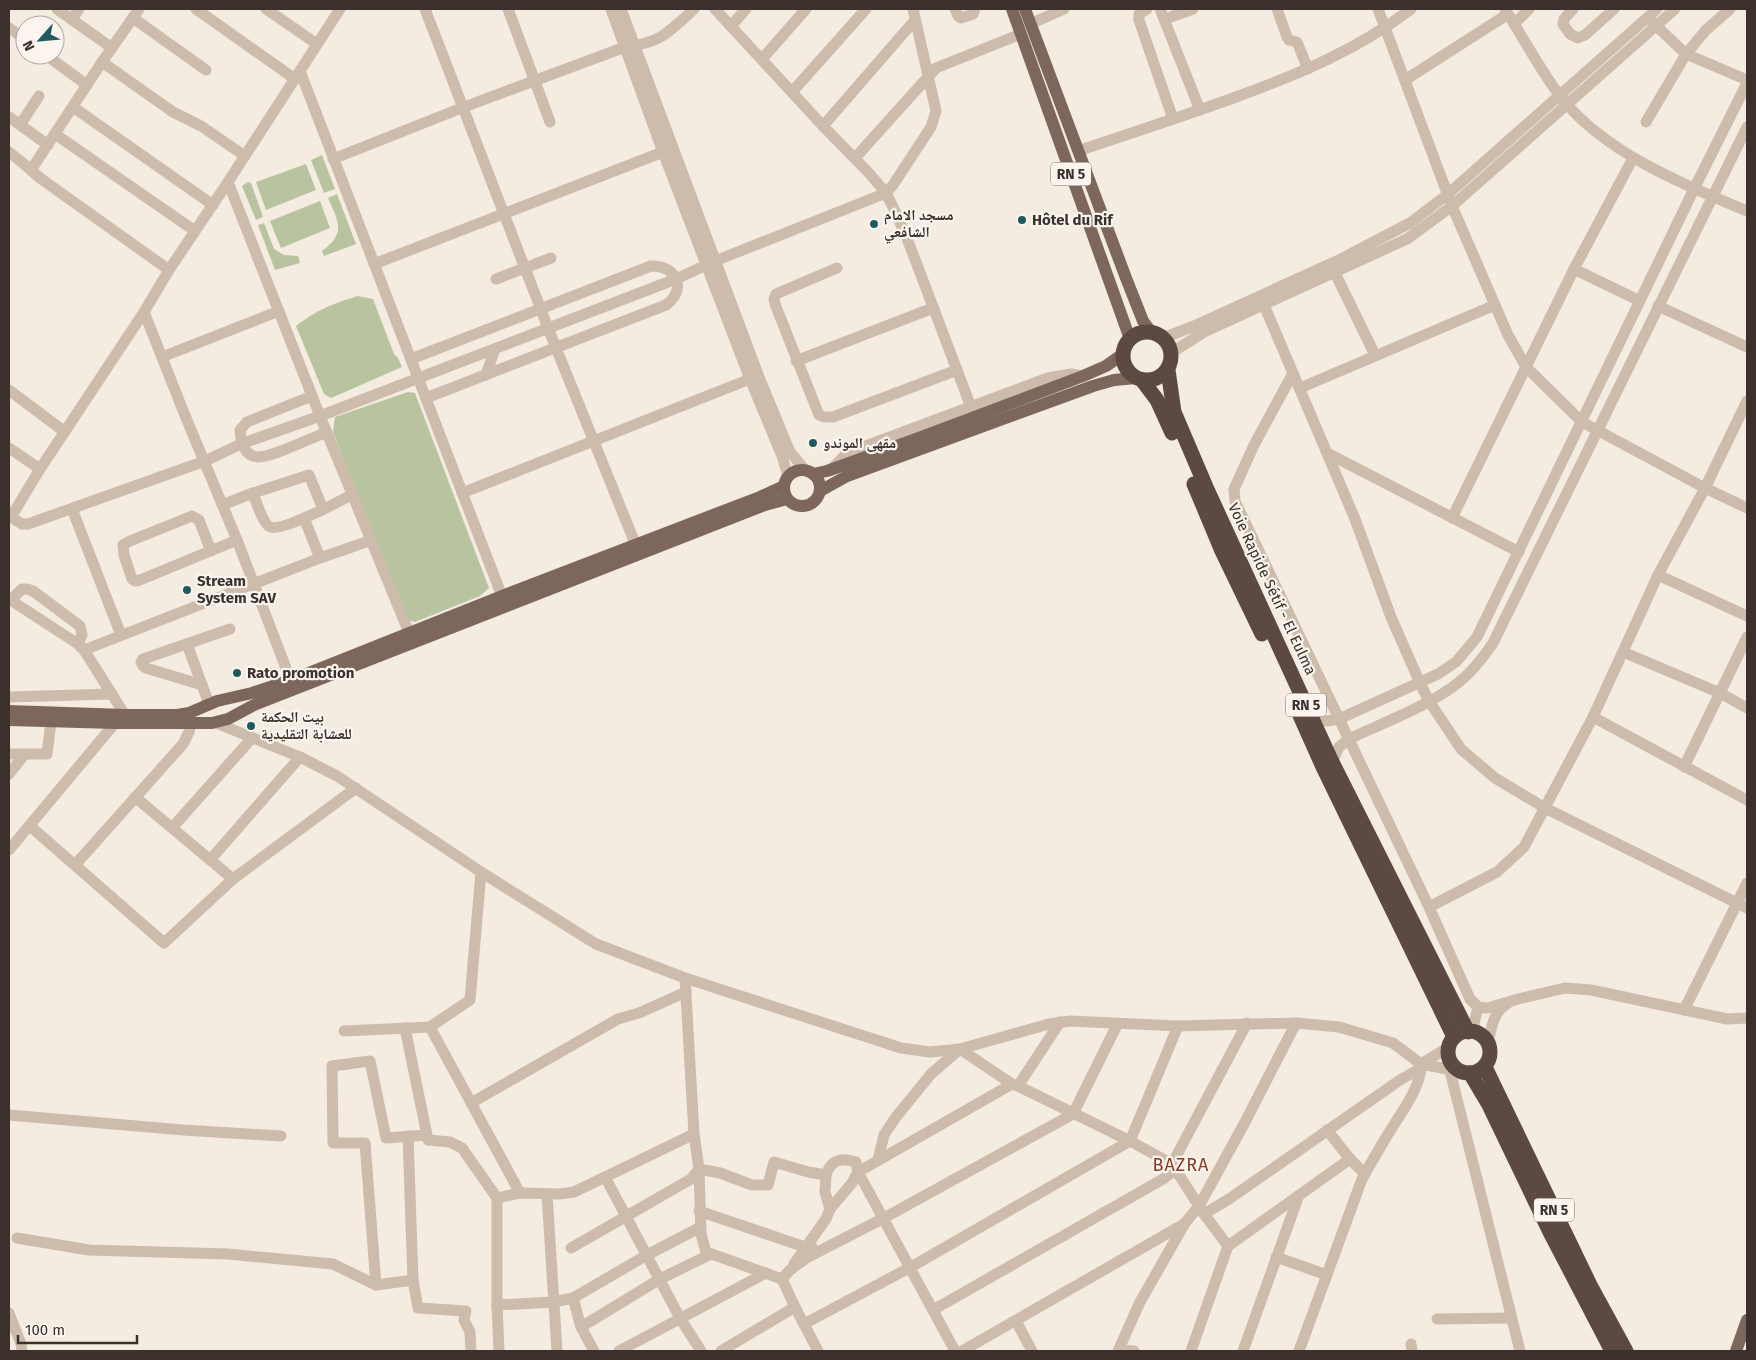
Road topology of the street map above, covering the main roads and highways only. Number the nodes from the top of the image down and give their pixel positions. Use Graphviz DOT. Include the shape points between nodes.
graph roads {
  1 [pos="1012,9"];
  2 [pos="1025,9"];
  3 [pos="1157,335"];
  4 [pos="1130,339"];
  5 [pos="1123,354"];
  6 [pos="1168,370"];
  7 [pos="1139,379"];
  8 [pos="809,472"];
  9 [pos="786,481"];
  10 [pos="820,491"];
  11 [pos="787,499"];
  12 [pos="638,550"];
  13 [pos="293,684"];
  14 [pos="226,698"];
  15 [pos="209,704"];
  16 [pos="9,711"];
  17 [pos="232,717"];
  18 [pos="177,719"];
  19 [pos="9,720"];
  20 [pos="216,723"];
  21 [pos="1461,1037"];
  22 [pos="1485,1067"];
  23 [pos="1461,1072"];
  24 [pos="1747,1320"];
  25 [pos="1612,1351"];
  26 [pos="1626,1351"];
  27 [pos="1736,1351"];
  1 -- 4 [label="main road, RN 5"];
  2 -- 3 [label="main road, RN 5" via="1143,320"];
  3 -- 4 [label="highway" via="1144,332"];
  3 -- 6 [label="highway" via="1170,348"];
  4 -- 5 [label="highway"];
  5 -- 7 [label="highway" via="1126,368"];
  5 -- 8 [label="main road" via="1083,376 920,438 831,470"];
  6 -- 7 [label="highway" via="1157,379"];
  6 -- 21 [label="highway, Voie Rapide Sétif - El Eulma / RN 5" via="1174,412 1184,438"];
  7 -- 10 [label="main road" via="1114,380 1093,386 848,476"];
  7 -- 21 [label="highway, Voie Rapide Sétif - El Eulma / RN 5" via="1151,391 1164,413 1222,551 1323,767"];
  8 -- 9 [label="main road" via="796,471"];
  8 -- 10 [label="main road" via="818,482"];
  9 -- 11 [label="main road"];
  9 -- 12 [label="main road" via="760,497"];
  10 -- 11 [label="main road" via="814,502 805,506 795,505"];
  11 -- 12 [label="main road"];
  12 -- 13 [label="main road"];
  13 -- 14 [label="main road"];
  13 -- 17 [label="main road"];
  14 -- 15 [label="main road"];
  14 -- 17 [label="main road" via="232,708"];
  15 -- 18 [label="main road"];
  15 -- 20 [label="main road"];
  16 -- 18 [label="main road"];
  17 -- 20 [label="main road"];
  18 -- 19 [label="main road" via="115,724"];
  18 -- 20 [label="main road" via="191,724"];
  21 -- 22 [label="highway, RN 5" via="1484,1038 1490,1057"];
  21 -- 23 [label="highway, RN 5" via="1448,1055"];
  22 -- 23 [label="highway" via="1477,1072"];
  22 -- 26 [label="highway, RN 5"];
  23 -- 25 [label="highway, RN 5" via="1489,1105"];
  24 -- 27 [label="main road"];
}
